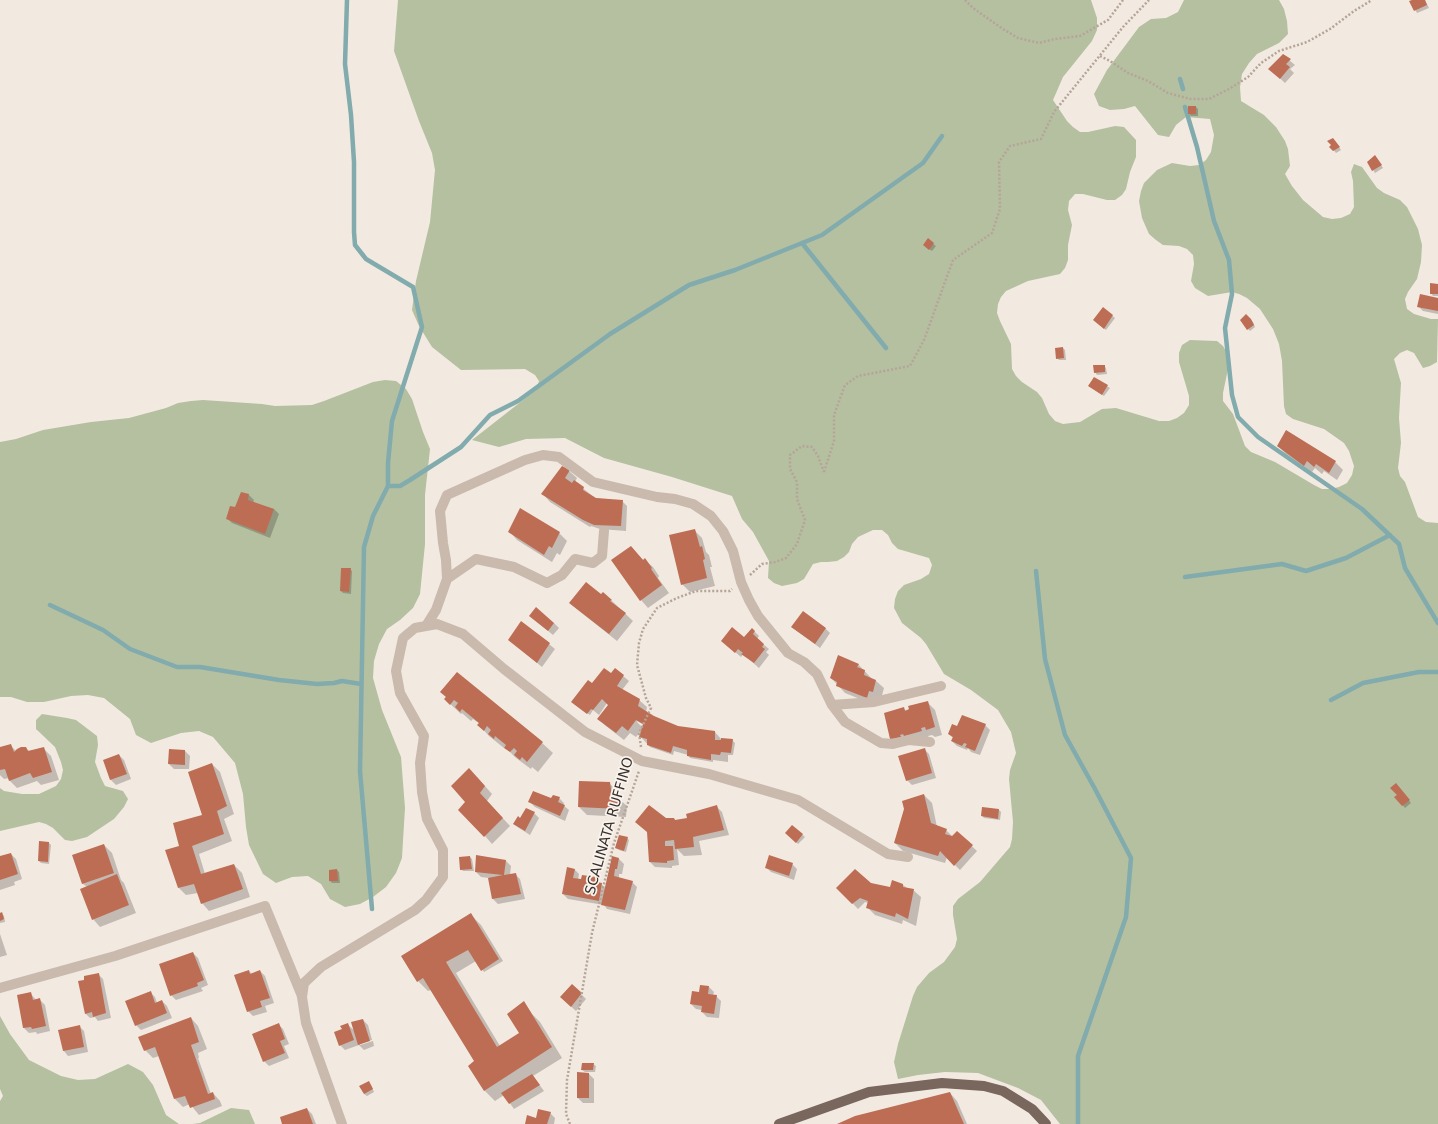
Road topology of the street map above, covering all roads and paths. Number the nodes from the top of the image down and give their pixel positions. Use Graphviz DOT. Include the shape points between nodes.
graph roads {
  1 [pos="965,0"];
  2 [pos="1123,0"];
  3 [pos="1149,0"];
  4 [pos="1372,0"];
  5 [pos="1100,56"];
  6 [pos="604,531"];
  7 [pos="446,579"];
  8 [pos="741,582"];
  9 [pos="426,626"];
  10 [pos="942,686"];
  11 [pos="832,705"];
  12 [pos="930,742"];
  13 [pos="642,761"];
  14 [pos="908,857"];
  15 [pos="0,988"];
  16 [pos="302,997"];
  17 [pos="342,1124"];
  18 [pos="570,1124"];
  19 [pos="779,1124"];
  20 [pos="1046,1124"];
  1 -- 2 [label="path" via="1018,38 1039,43 1080,36 1108,20"];
  3 -- 5 [label="path"];
  4 -- 5 [label="path" via="1307,42 1279,51 1261,63 1248,77 1209,99 1190,100 1168,93"];
  5 -- 8 [label="path, SCALINATA RUFFINO" via="1054,112 1041,139 1010,146 999,162 1000,209 992,233 953,260 924,340 910,366 858,376 845,385 834,415 834,440 824,472 812,447 802,446 790,456 790,469 797,482 797,500 805,520 797,544 786,558 762,564"];
  6 -- 7 [label="street" via="602,556 593,563 575,559 562,575 547,583 514,567 476,559"];
  7 -- 8 [label="street" via="440,511 447,495 525,460 543,455 559,457 593,482 693,504 711,516 723,531 733,551"];
  7 -- 9 [label="street" via="436,610"];
  8 -- 11 [label="street" via="749,600 770,632 788,653 804,662 817,674"];
  8 -- 13 [label="path, SCALINATA RUFFINO" via="730,591 696,590 677,598 657,608 643,630 636,665 651,708 639,733"];
  9 -- 13 [label="street" via="437,624 463,634 585,732"];
  9 -- 16 [label="street" via="415,628 403,638 396,671 400,694 424,736 420,763 422,792 427,819 443,850 443,877 415,910 321,967 304,983"];
  10 -- 11 [label="street" via="874,702"];
  11 -- 12 [label="street" via="845,722 881,743 893,744 909,740"];
  13 -- 14 [label="street" via="709,774 798,800 888,854"];
  13 -- 18 [label="path, SCALINATA RUFFINO" via="614,843 592,933 567,1080 566,1114"];
  15 -- 16 [label="street" via="115,956 265,906"];
  16 -- 17 [label="street" via="306,1023"];
  19 -- 20 [label="main road" via="868,1092 942,1083 984,1086 1003,1092 1032,1109"];
}
